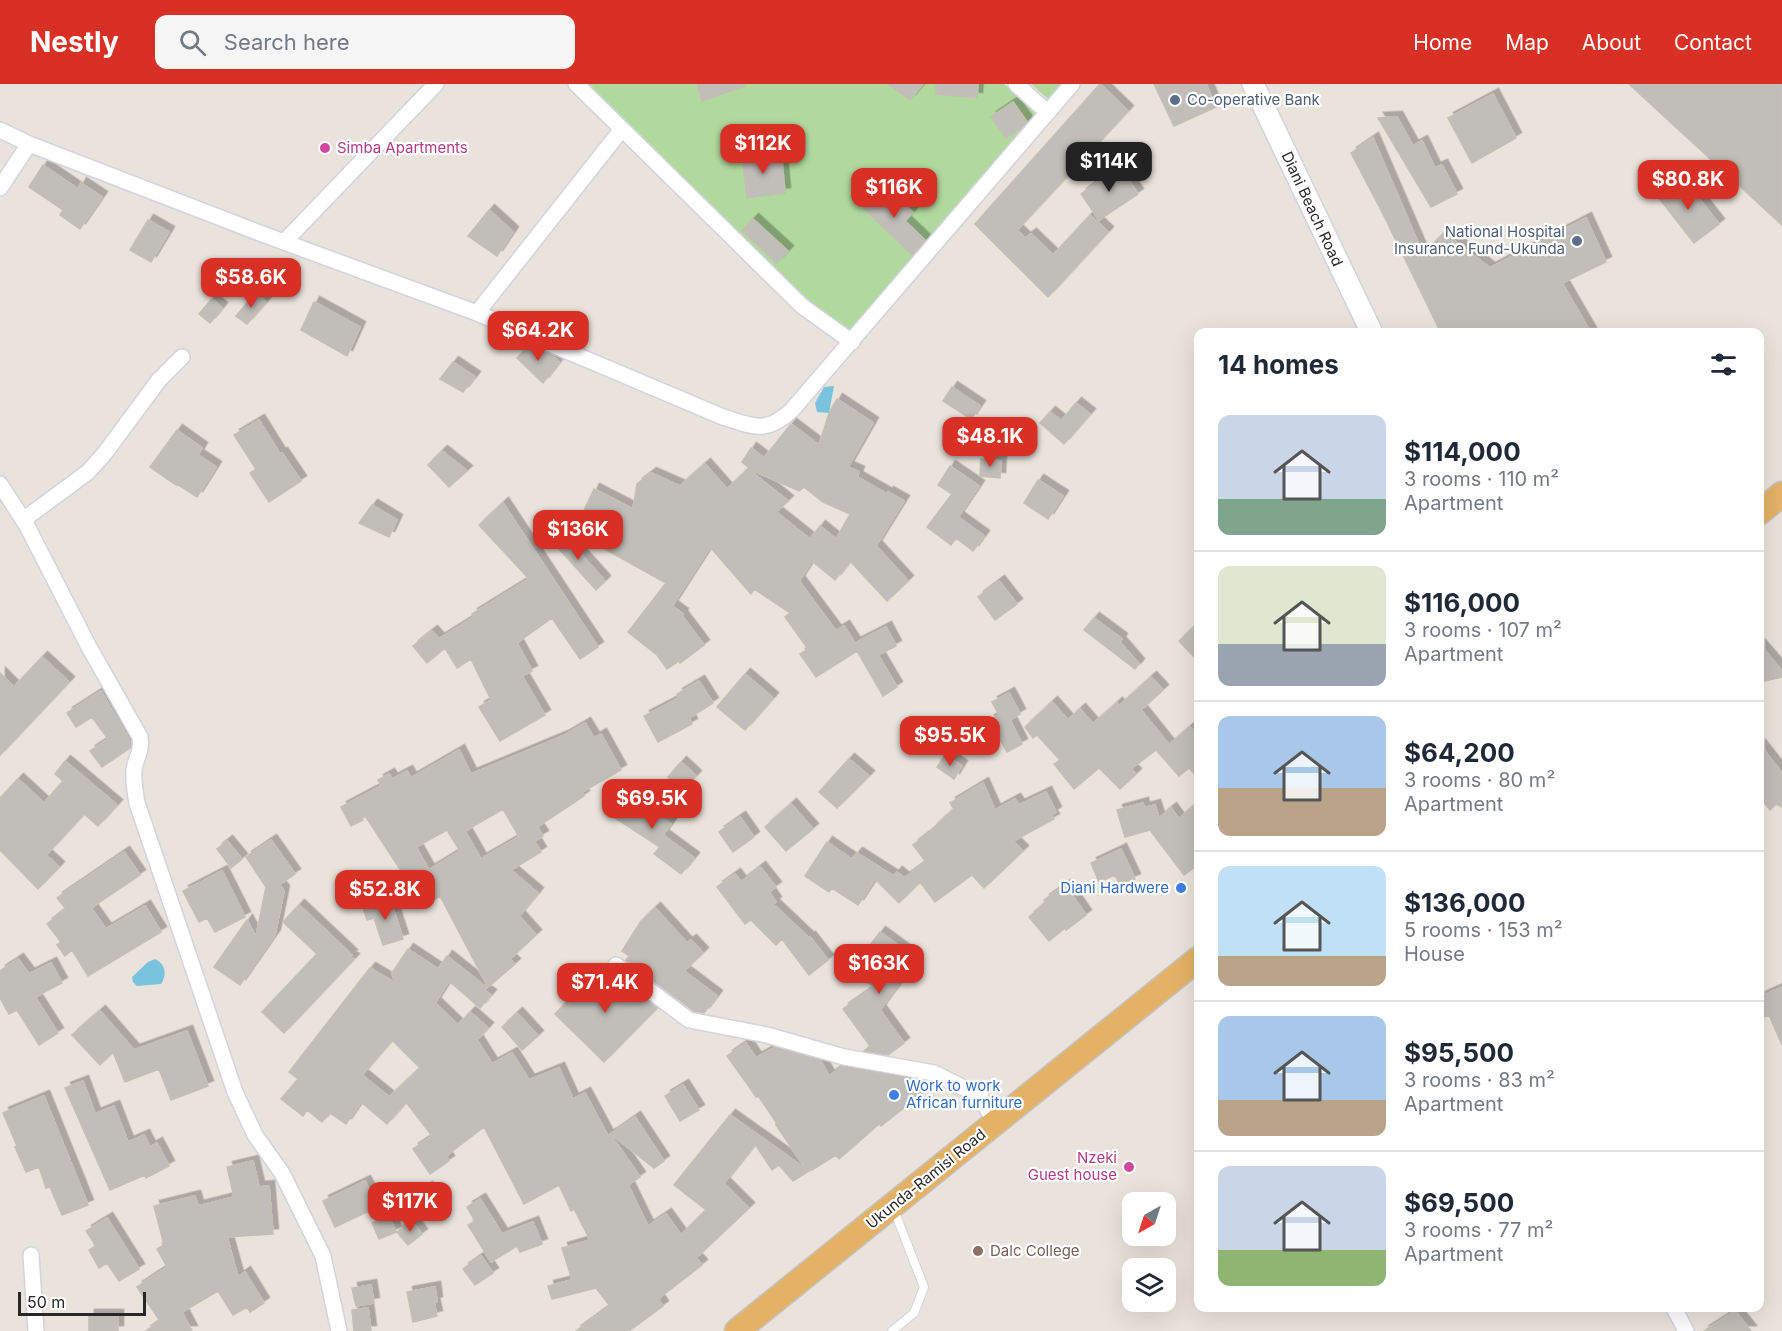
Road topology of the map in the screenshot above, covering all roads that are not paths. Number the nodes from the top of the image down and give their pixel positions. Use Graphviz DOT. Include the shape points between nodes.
graph roads {
  1 [pos="436,84"];
  2 [pos="576,84"];
  3 [pos="1016,84"];
  4 [pos="1072,84"];
  5 [pos="1253,84"];
  6 [pos="1047,112"];
  7 [pos="622,129"];
  8 [pos="0,130"];
  9 [pos="29,144"];
  10 [pos="0,188"];
  11 [pos="284,242"];
  12 [pos="477,313"];
  13 [pos="1370,328"];
  14 [pos="852,342"];
  15 [pos="183,357"];
  16 [pos="0,484"];
  17 [pos="1782,494"];
  18 [pos="1764,509"];
  19 [pos="23,520"];
  20 [pos="1194,962"];
  21 [pos="616,965"];
  22 [pos="995,1123"];
  23 [pos="893,1206"];
  24 [pos="32,1255"];
  25 [pos="1676,1312"];
  26 [pos="742,1330"];
  27 [pos="36,1331"];
  28 [pos="339,1331"];
  29 [pos="892,1331"];
  30 [pos="1686,1331"];
  1 -- 11 [label="street"];
  2 -- 7 [label="street"];
  3 -- 6 [label="street"];
  4 -- 6 [label="street"];
  5 -- 13 [label="main road, Diani Beach Road"];
  6 -- 14 [label="street"];
  7 -- 12 [label="street"];
  7 -- 14 [label="street" via="802,306"];
  8 -- 9 [label="street"];
  9 -- 10 [label="street"];
  9 -- 11 [label="street"];
  11 -- 12 [label="street"];
  12 -- 14 [label="street" via="723,417 753,426 772,425 784,418"];
  15 -- 19 [label="street" via="159,380 88,472"];
  16 -- 19 [label="street"];
  17 -- 18 [label="highway"];
  19 -- 28 [label="street" via="140,737 141,749 134,768 137,803 235,1092 255,1135 282,1173 323,1256"];
  20 -- 22 [label="highway, Ukunda-Ramisi Road"];
  21 -- 22 [label="street" via="689,1020 767,1035 844,1057 934,1073 980,1096"];
  22 -- 23 [label="highway, Ukunda-Ramisi Road"];
  23 -- 26 [label="highway, Ukunda-Ramisi Road"];
  23 -- 29 [label="lane" via="924,1287 914,1313"];
  24 -- 27 [label="street"];
  25 -- 30 [label="street"];
}
